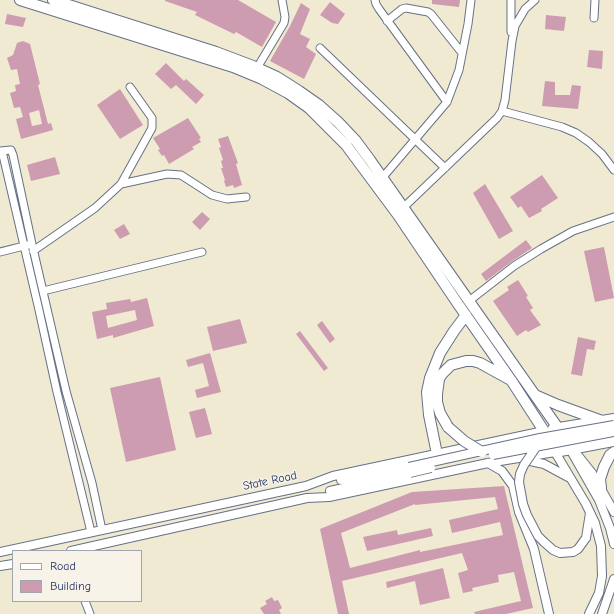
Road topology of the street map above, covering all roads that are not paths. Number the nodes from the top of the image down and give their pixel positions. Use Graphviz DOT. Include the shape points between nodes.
graph roads {
  1 [pos="20,0"];
  2 [pos="53,0"];
  3 [pos="282,0"];
  4 [pos="375,0"];
  5 [pos="471,0"];
  6 [pos="511,0"];
  7 [pos="535,0"];
  8 [pos="595,0"];
  9 [pos="594,18"];
  10 [pos="388,21"];
  11 [pos="512,41"];
  12 [pos="320,48"];
  13 [pos="462,53"];
  14 [pos="257,68"];
  15 [pos="130,87"];
  16 [pos="447,102"];
  17 [pos="502,111"];
  18 [pos="415,138"];
  19 [pos="1,151"];
  20 [pos="445,168"];
  21 [pos="614,170"];
  22 [pos="382,177"];
  23 [pos="121,184"];
  24 [pos="246,197"];
  25 [pos="404,207"];
  26 [pos="614,217"];
  27 [pos="24,246"];
  28 [pos="32,247"];
  29 [pos="0,252"];
  30 [pos="202,252"];
  31 [pos="43,291"];
  32 [pos="469,301"];
  33 [pos="466,315"];
  34 [pos="511,380"];
  35 [pos="535,395"];
  36 [pos="614,419"];
  37 [pos="602,421"];
  38 [pos="614,425"];
  39 [pos="558,428"];
  40 [pos="544,431"];
  41 [pos="614,432"];
  42 [pos="614,441"];
  43 [pos="537,446"];
  44 [pos="570,449"];
  45 [pos="482,452"];
  46 [pos="555,452"];
  47 [pos="614,452"];
  48 [pos="437,454"];
  49 [pos="515,459"];
  50 [pos="488,463"];
  51 [pos="410,470"];
  52 [pos="572,479"];
  53 [pos="306,486"];
  54 [pos="601,488"];
  55 [pos="307,498"];
  56 [pos="590,512"];
  57 [pos="614,512"];
  58 [pos="102,530"];
  59 [pos="91,532"];
  60 [pos="614,544"];
  61 [pos="75,550"];
  62 [pos="0,552"];
  63 [pos="12,564"];
  64 [pos="0,566"];
  65 [pos="614,579"];
  66 [pos="85,602"];
  67 [pos="90,614"];
  68 [pos="549,614"];
  69 [pos="589,614"];
  70 [pos="602,614"];
  1 -- 33 [label="highway" via="233,67 288,93 309,108 332,130 361,163"];
  2 -- 14 [label="highway" via="216,52"];
  3 -- 14 [label="street" via="284,23"];
  4 -- 10 [label="street"];
  5 -- 13 [label="street"];
  6 -- 11 [label="street"];
  7 -- 11 [label="street" via="525,9 515,26"];
  8 -- 9 [label="street"];
  10 -- 13 [label="street" via="406,8 428,12"];
  10 -- 16 [label="street"];
  11 -- 17 [label="street"];
  12 -- 18 [label="street"];
  13 -- 16 [label="street" via="459,70"];
  14 -- 22 [label="highway" via="299,90 319,105 356,141"];
  15 -- 23 [label="street" via="152,118 152,128"];
  16 -- 18 [label="street"];
  17 -- 20 [label="street"];
  17 -- 21 [label="street" via="576,133 602,154"];
  18 -- 20 [label="street"];
  18 -- 22 [label="street"];
  19 -- 27 [label="street"];
  19 -- 28 [label="street" via="12,152"];
  20 -- 25 [label="street"];
  22 -- 25 [label="highway"];
  23 -- 24 [label="street" via="167,174 181,175 212,195 227,199"];
  23 -- 28 [label="street" via="95,208"];
  25 -- 32 [label="highway"];
  26 -- 32 [label="street" via="573,231 540,248"];
  27 -- 28 [label="street"];
  27 -- 29 [label="street"];
  27 -- 59 [label="street"];
  28 -- 31 [label="street"];
  30 -- 31 [label="street"];
  31 -- 58 [label="street"];
  32 -- 35 [label="highway"];
  33 -- 34 [label="highway"];
  33 -- 48 [label="highway" via="440,353 427,392"];
  34 -- 40 [label="highway"];
  34 -- 45 [label="highway, bridge" via="473,361 451,365 439,379 437,402 448,427"];
  35 -- 37 [label="highway"];
  35 -- 39 [label="highway"];
  36 -- 37 [label="highway"];
  37 -- 39 [label="highway"];
  38 -- 45 [label="main road, bridge" via="540,438"];
  39 -- 40 [label="highway"];
  39 -- 44 [label="highway"];
  40 -- 46 [label="highway"];
  40 -- 48 [label="main road, State Road"];
  41 -- 43 [label="main road, bridge"];
  42 -- 44 [label="highway"];
  43 -- 51 [label="main road, bridge"];
  43 -- 56 [label="main road, bridge" via="524,465 519,482 522,504 538,536 553,550 560,553 573,552 586,538"];
  44 -- 46 [label="highway"];
  44 -- 54 [label="main road" via="580,457"];
  44 -- 60 [label="main road" via="599,500"];
  45 -- 51 [label="main road, bridge"];
  46 -- 49 [label="main road, State Road"];
  46 -- 52 [label="main road"];
  47 -- 54 [label="highway" via="604,467 600,479"];
  48 -- 53 [label="main road, State Road" via="333,476"];
  49 -- 50 [label="main road, State Road"];
  49 -- 52 [label="main road" via="533,460"];
  50 -- 55 [label="main road, State Road" via="329,497"];
  50 -- 68 [label="main road" via="502,471 513,486 519,512 534,549"];
  51 -- 53 [label="main road"];
  51 -- 55 [label="main road"];
  52 -- 56 [label="main road"];
  53 -- 58 [label="main road, State Road"];
  54 -- 57 [label="main road"];
  55 -- 61 [label="main road, State Road"];
  56 -- 69 [label="main road" via="599,535 602,559 599,593"];
  58 -- 59 [label="main road, State Road"];
  59 -- 62 [label="main road, State Road"];
  63 -- 64 [label="main road"];
  65 -- 70 [label="main road"];
  66 -- 67 [label="street"];
}
